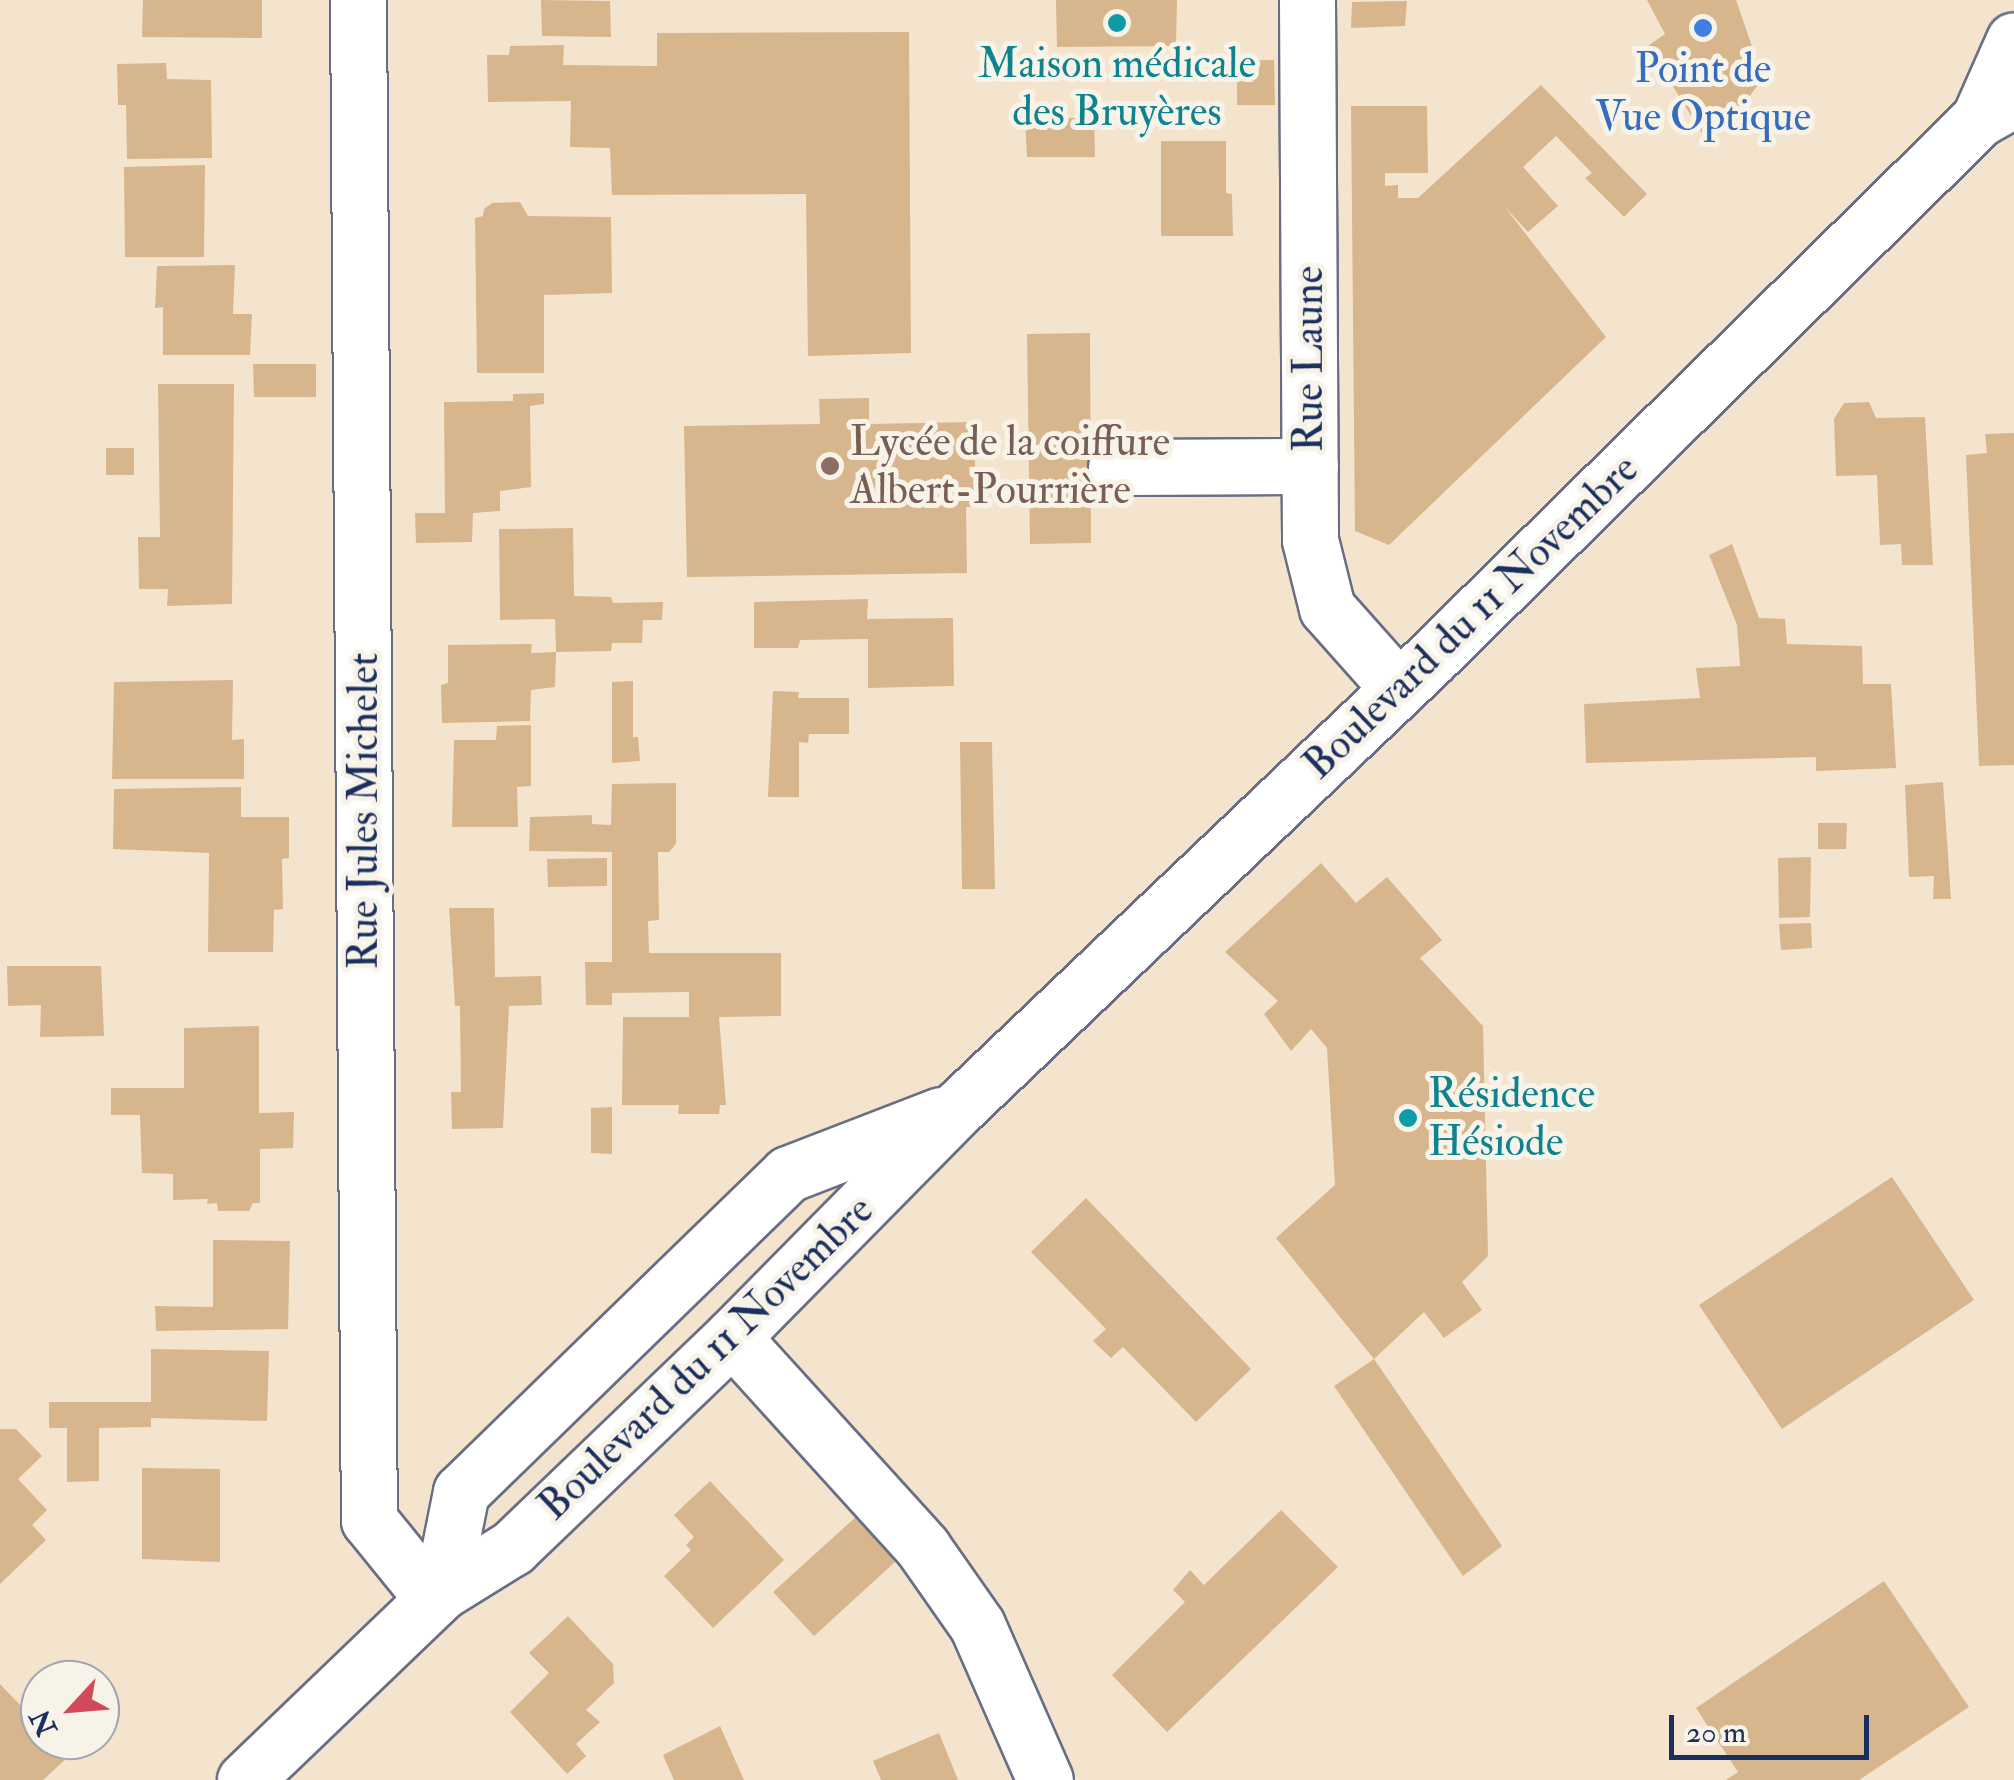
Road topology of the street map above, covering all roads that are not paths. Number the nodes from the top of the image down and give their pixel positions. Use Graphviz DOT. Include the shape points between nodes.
graph roads {
  1 [pos="358,0"];
  2 [pos="1307,0"];
  3 [pos="2014,40"];
  4 [pos="1996,109"];
  5 [pos="1310,466"];
  6 [pos="1116,467"];
  7 [pos="1399,689"];
  8 [pos="958,1108"];
  9 [pos="732,1337"];
  10 [pos="437,1595"];
  11 [pos="245,1780"];
  12 [pos="1045,1780"];
  1 -- 10 [label="main road, Rue Jules Michelet" via="369,1520"];
  2 -- 5 [label="main road, Rue Laune"];
  3 -- 4 [label="main road, Boulevard du 11 Novembre"];
  4 -- 7 [label="main road, Boulevard du 11 Novembre"];
  5 -- 6 [label="main road"];
  5 -- 7 [label="main road, Rue Laune" via="1310,540 1327,608"];
  7 -- 8 [label="main road, Boulevard du 11 Novembre"];
  8 -- 9 [label="main road, Boulevard du 11 Novembre"];
  8 -- 10 [label="main road, Boulevard du 11 Novembre" via="788,1174 462,1492"];
  9 -- 10 [label="main road, Boulevard du 11 Novembre" via="512,1548"];
  9 -- 12 [label="main road" via="923,1548 977,1625"];
  10 -- 11 [label="main road, Boulevard du 11 Novembre"];
}
